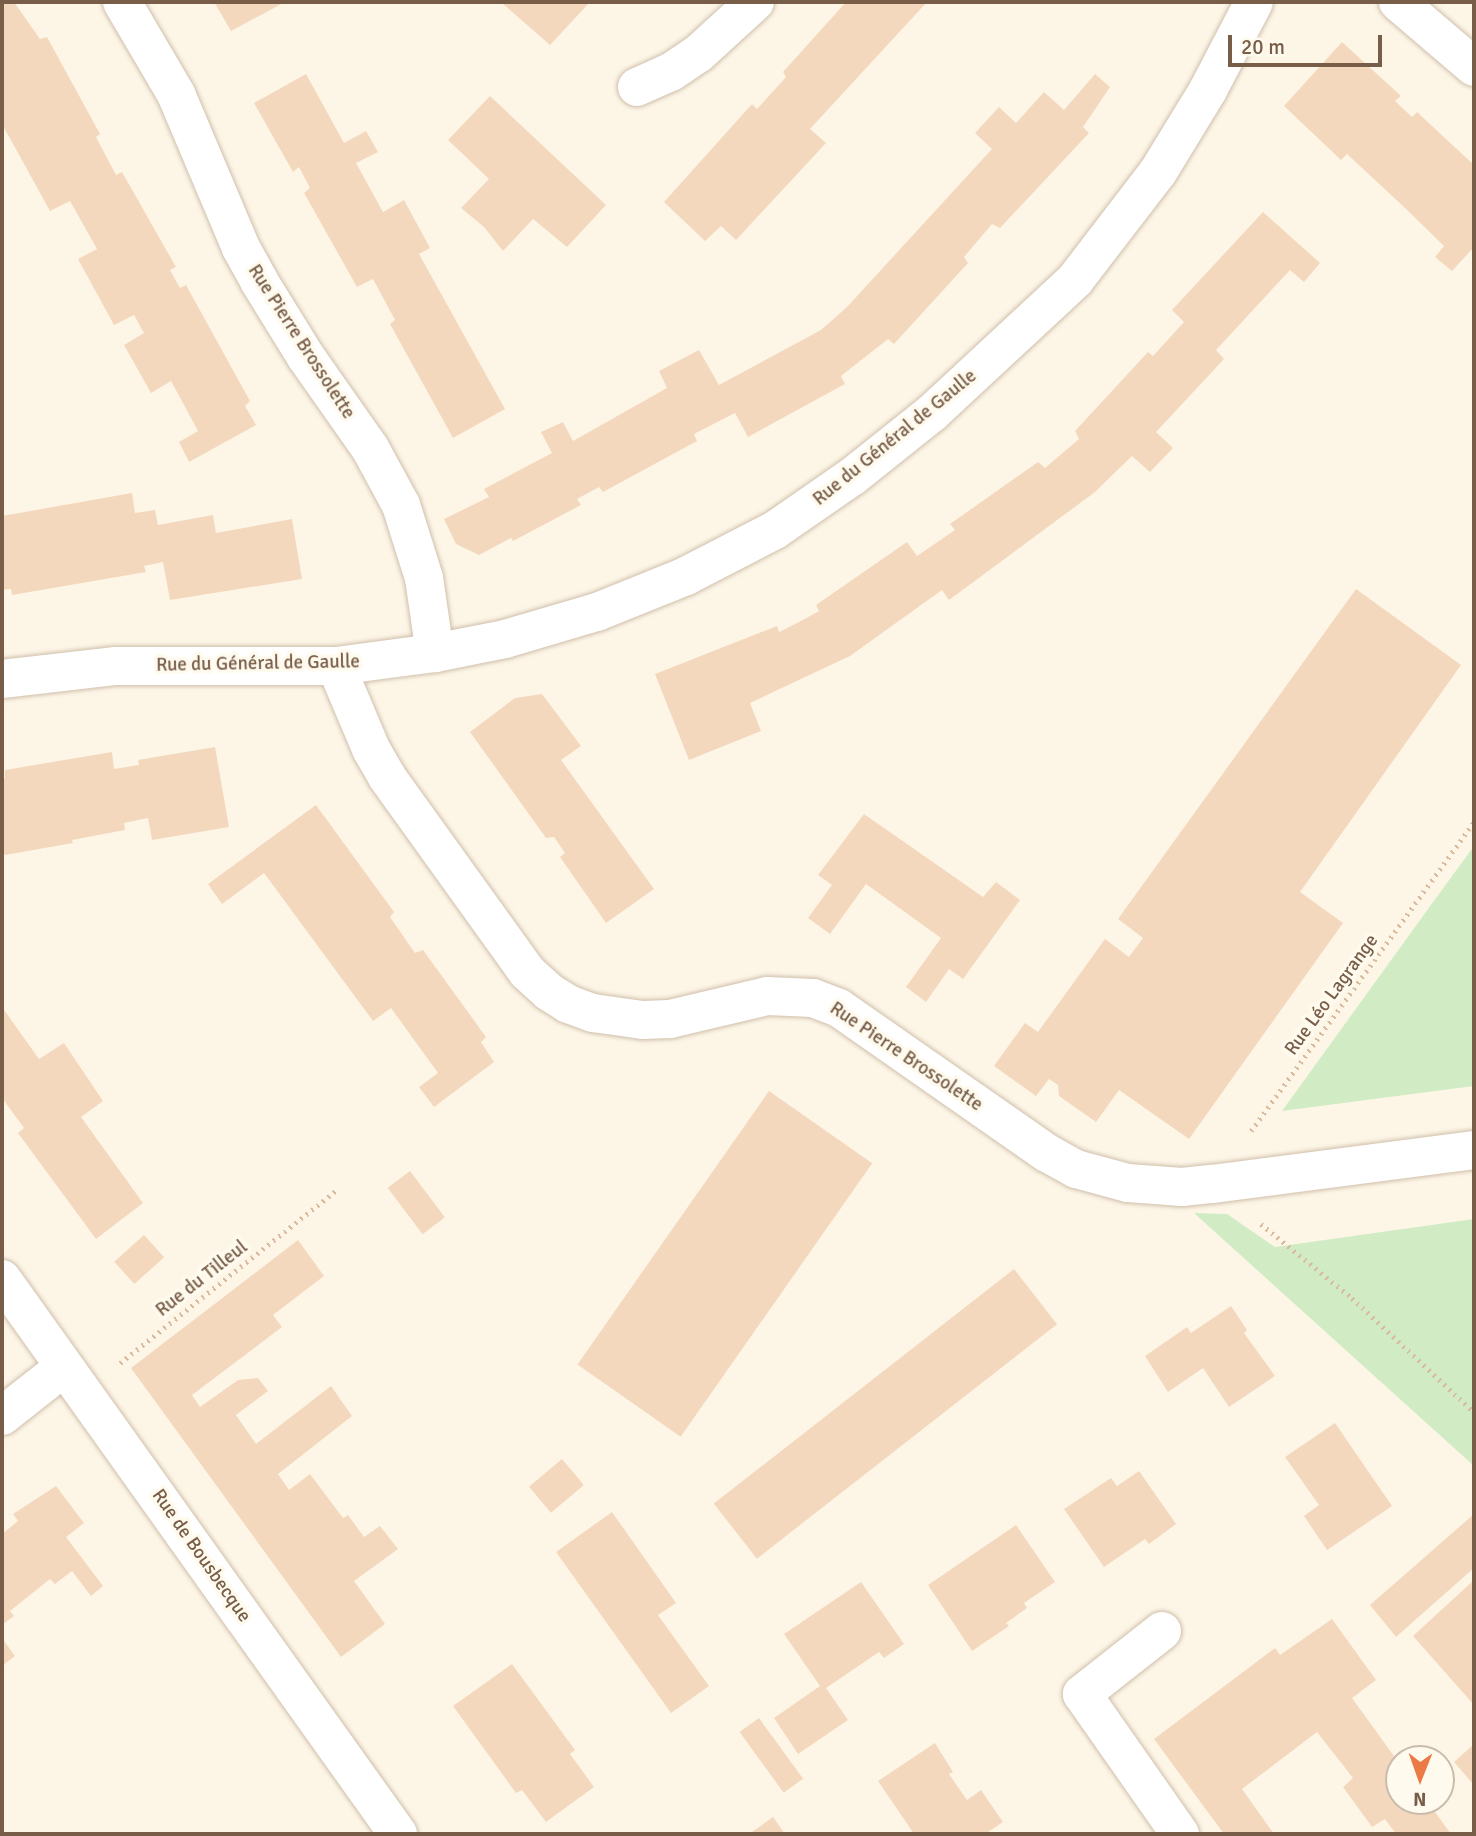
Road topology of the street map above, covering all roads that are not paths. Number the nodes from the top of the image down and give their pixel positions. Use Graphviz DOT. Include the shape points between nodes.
graph roads {
  1 [pos="122,2"];
  2 [pos="755,2"];
  3 [pos="1254,2"];
  4 [pos="1398,2"];
  5 [pos="1474,67"];
  6 [pos="637,87"];
  7 [pos="435,653"];
  8 [pos="336,666"];
  9 [pos="2,679"];
  10 [pos="1474,1150"];
  11 [pos="2,1279"];
  12 [pos="74,1379"];
  13 [pos="2,1416"];
  14 [pos="1162,1631"];
  15 [pos="398,1834"];
  16 [pos="1180,1834"];
  1 -- 7 [label="street, Rue Pierre Brossolette" via="176,94 259,281 370,448 401,505 424,578"];
  2 -- 6 [label="street" via="698,54"];
  3 -- 7 [label="street, Rue du Général de Gaulle" via="1158,172 1104,245 1038,317 898,441 775,530 686,576 597,612 505,639"];
  4 -- 5 [label="street"];
  7 -- 8 [label="street, Rue du Général de Gaulle"];
  8 -- 9 [label="street, Rue du Général de Gaulle" via="116,666"];
  8 -- 10 [label="street, Rue Pierre Brossolette" via="387,777 527,972 558,998 593,1013 670,1019 767,996 813,998 839,1008 1047,1153 1076,1169 1141,1185 1213,1184"];
  11 -- 12 [label="street, Rue de Bousbecque"];
  12 -- 13 [label="street"];
  12 -- 15 [label="street, Rue de Bousbecque"];
  14 -- 16 [label="street" via="1082,1693"];
}
